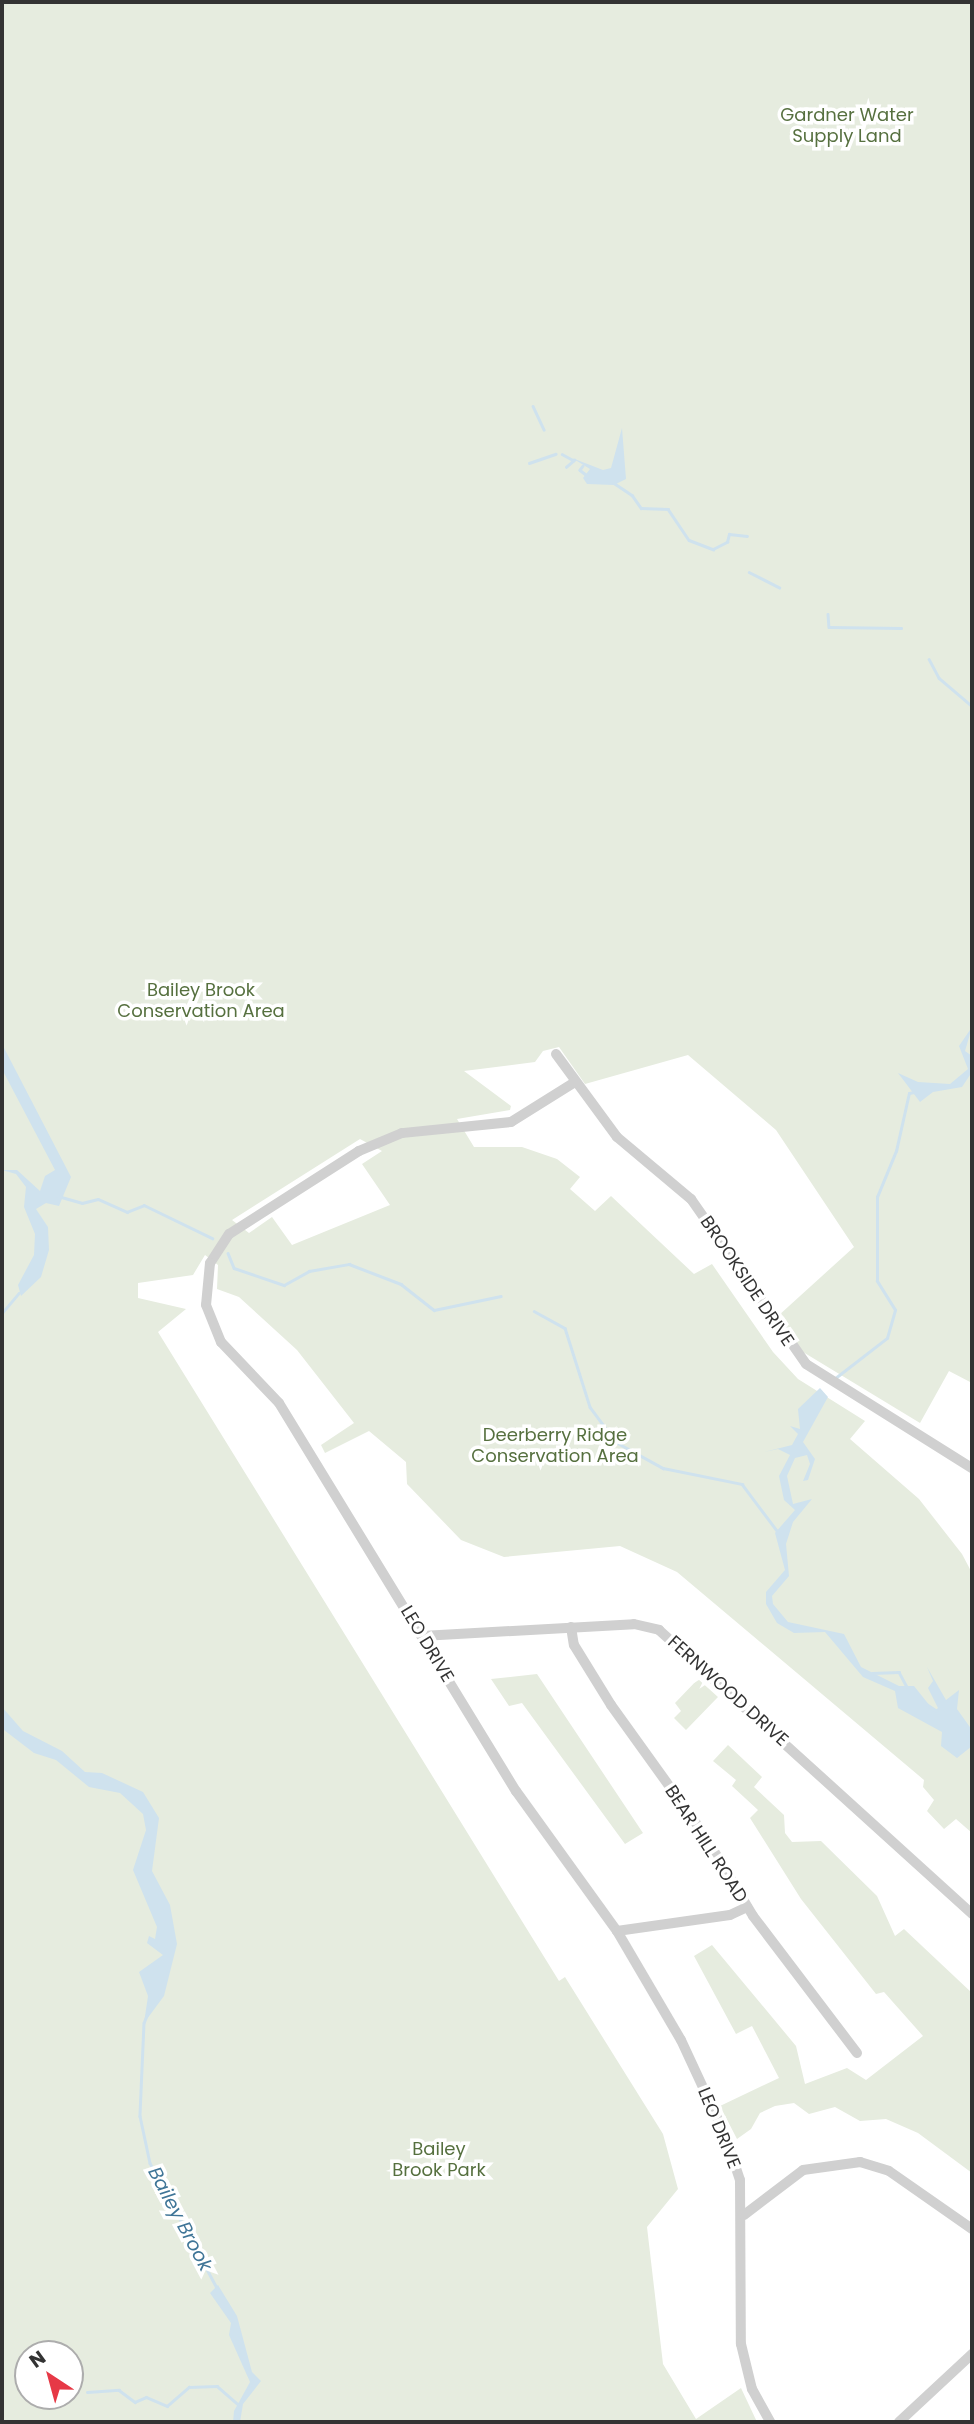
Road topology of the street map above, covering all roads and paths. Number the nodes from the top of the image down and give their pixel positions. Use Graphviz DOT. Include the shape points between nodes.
graph roads {
  1 [pos="556,1054"];
  2 [pos="575,1082"];
  3 [pos="972,1468"];
  4 [pos="571,1627"];
  5 [pos="422,1636"];
  6 [pos="747,1907"];
  7 [pos="972,1914"];
  8 [pos="617,1931"];
  9 [pos="857,2053"];
  10 [pos="744,2215"];
  11 [pos="972,2229"];
  12 [pos="972,2354"];
  13 [pos="770,2422"];
  14 [pos="899,2422"];
  1 -- 2 [label="street, BROOKSIDE DRIVE"];
  2 -- 3 [label="street, BROOKSIDE DRIVE" via="623,1143 691,1199 786,1342 821,1376"];
  2 -- 5 [label="street, LEO DRIVE" via="511,1122 402,1133 369,1145 235,1228 208,1271 205,1297 214,1330 279,1403"];
  4 -- 5 [label="street, FERNWOOD DRIVE"];
  4 -- 6 [label="street, BEAR HILL ROAD" via="574,1645 605,1697 705,1836"];
  4 -- 7 [label="street, FERNWOOD DRIVE" via="639,1625 668,1636"];
  5 -- 8 [label="street, LEO DRIVE" via="516,1791"];
  6 -- 8 [label="street" via="730,1915"];
  6 -- 9 [label="street, BEAR HILL ROAD"];
  8 -- 10 [label="street, LEO DRIVE" via="673,2026 718,2118 740,2180"];
  10 -- 11 [label="street" via="803,2170 860,2162 898,2176"];
  10 -- 13 [label="street, LEO DRIVE" via="741,2344 752,2389"];
  12 -- 14 [label="street"];
}
